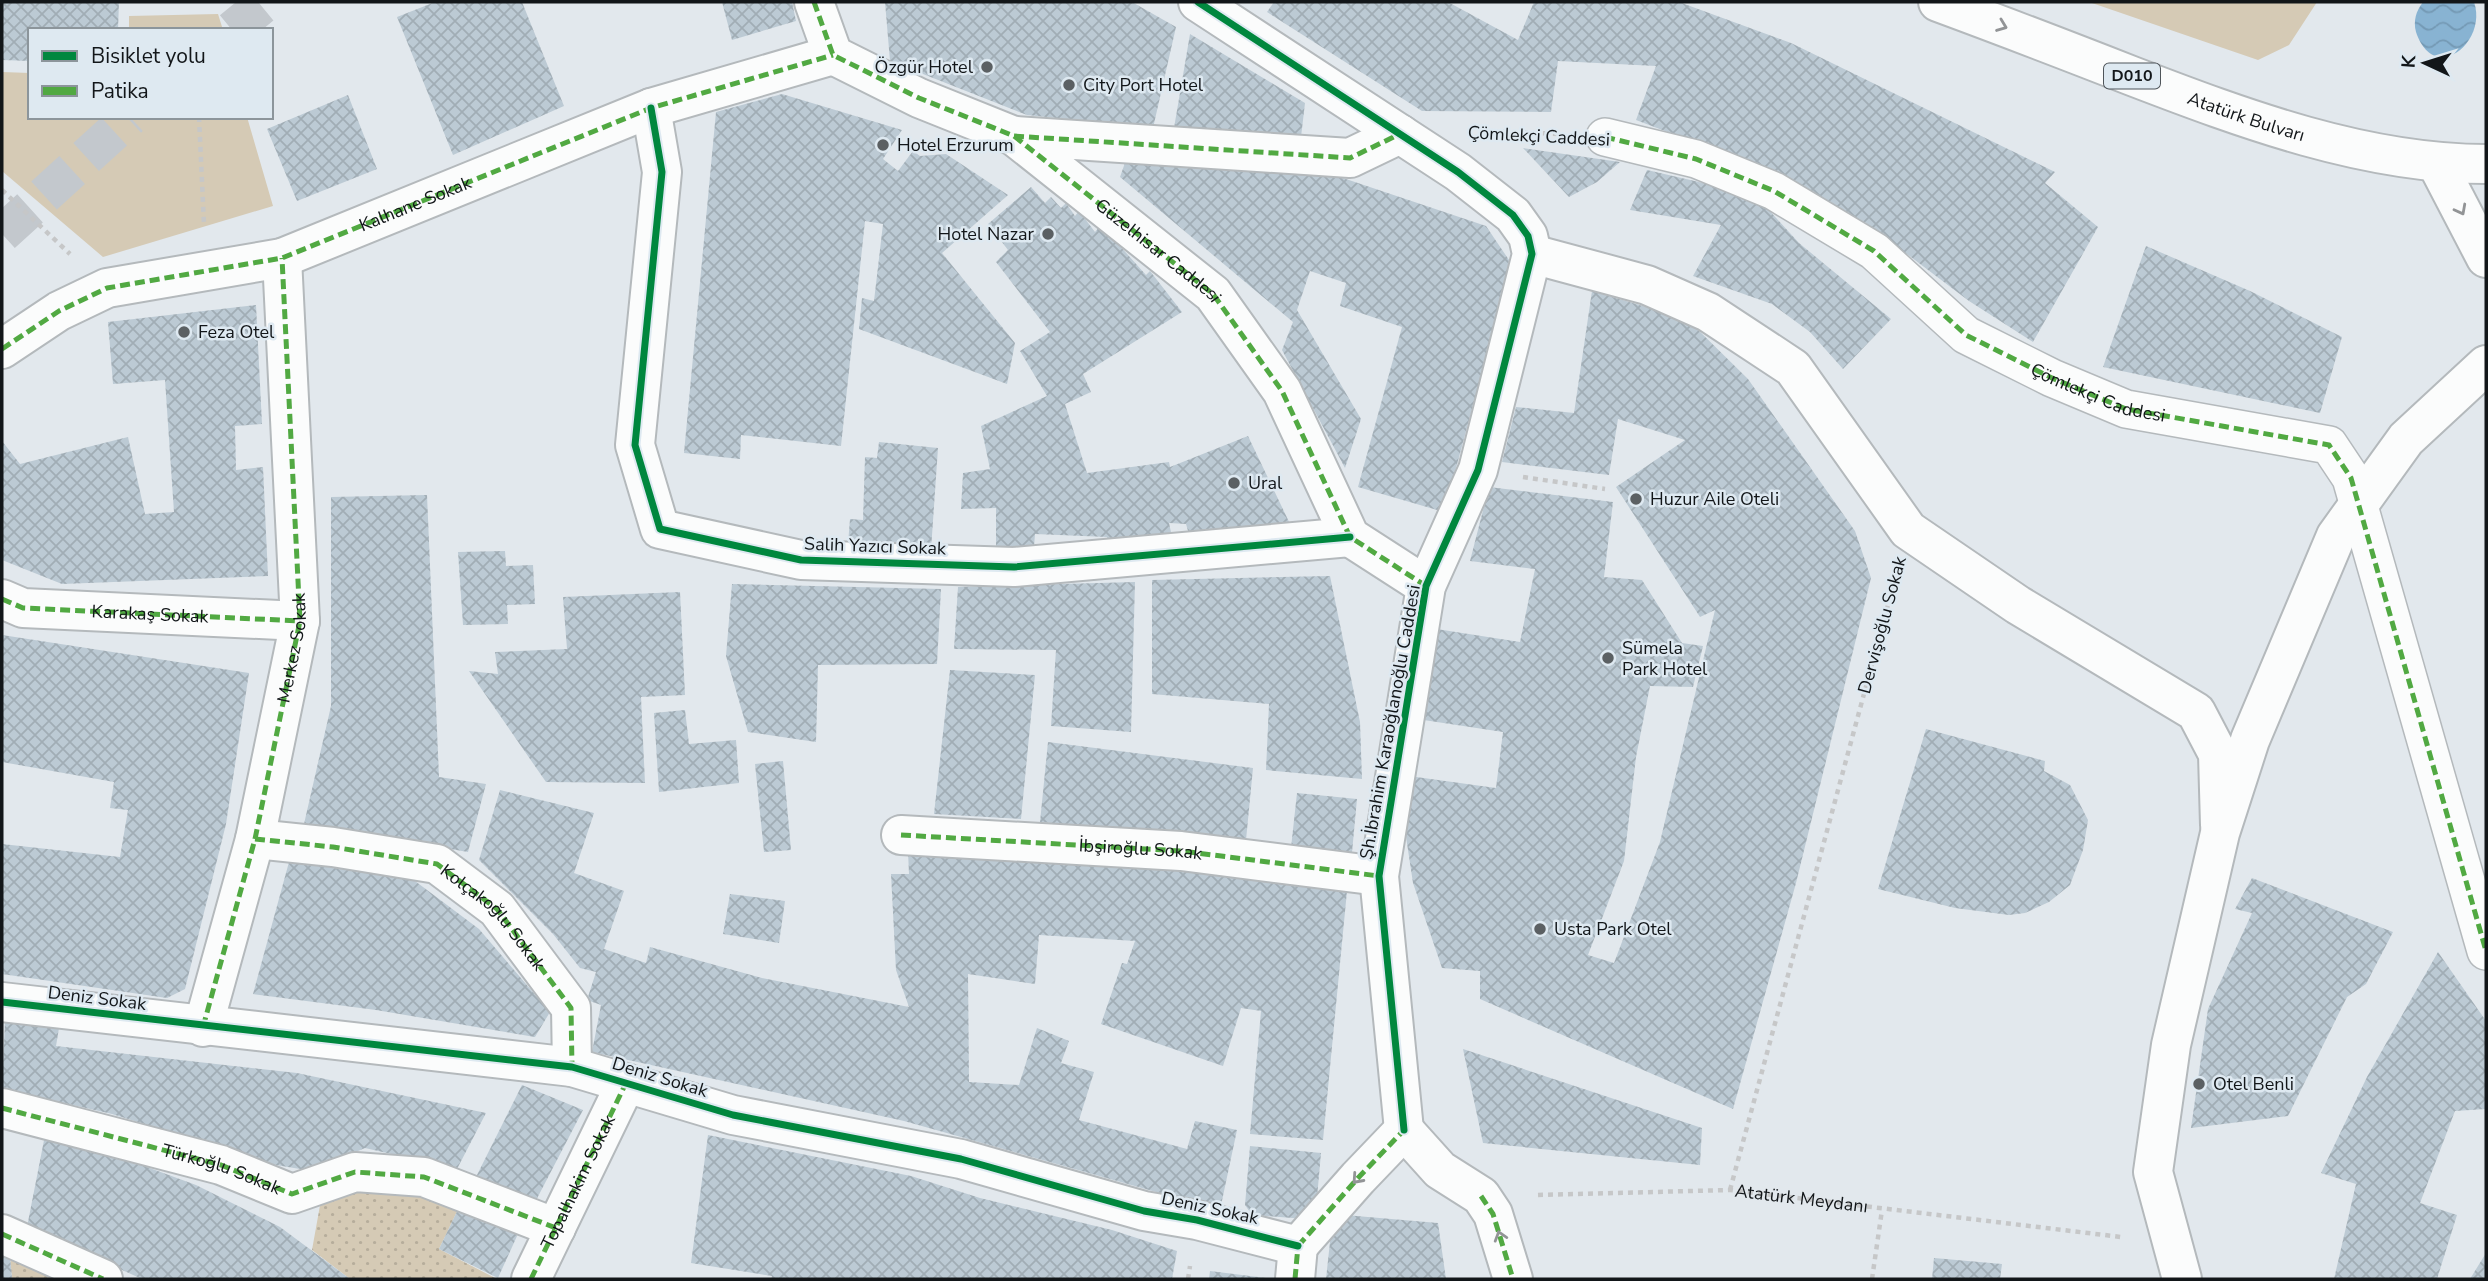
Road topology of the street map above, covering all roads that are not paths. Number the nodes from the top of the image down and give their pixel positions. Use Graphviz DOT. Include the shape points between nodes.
graph roads {
  1 [pos="814,2"];
  2 [pos="1198,2"];
  3 [pos="1938,2"];
  4 [pos="833,54"];
  5 [pos="651,108"];
  6 [pos="1400,134"];
  7 [pos="1013,136"];
  8 [pos="1605,136"];
  9 [pos="2436,162"];
  10 [pos="2486,164"];
  11 [pos="1532,254"];
  12 [pos="282,258"];
  13 [pos="2486,258"];
  14 [pos="2,349"];
  15 [pos="2486,365"];
  16 [pos="2358,505"];
  17 [pos="1350,537"];
  18 [pos="1426,586"];
  19 [pos="2,599"];
  20 [pos="300,621"];
  21 [pos="2220,833"];
  22 [pos="901,835"];
  23 [pos="255,839"];
  24 [pos="1380,876"];
  25 [pos="2486,951"];
  26 [pos="2,1002"];
  27 [pos="203,1027"];
  28 [pos="572,1067"];
  29 [pos="626,1083"];
  30 [pos="2,1108"];
  31 [pos="1404,1130"];
  32 [pos="556,1228"];
  33 [pos="2,1234"];
  34 [pos="1297,1263"];
  35 [pos="103,1279"];
  36 [pos="531,1279"];
  37 [pos="1513,1279"];
  38 [pos="2182,1279"];
  1 -- 4 [label="main road"];
  2 -- 6 [label="main road"];
  3 -- 9 [label="main road, Atatürk Bulvarı / D010, one-way" via="2221,110 2329,142"];
  4 -- 5 [label="main road, Kalhane Sokak"];
  4 -- 7 [label="main road, Güzelhisar Caddesi" via="919,98"];
  5 -- 12 [label="main road, Kalhane Sokak"];
  5 -- 17 [label="main road, Salih Yazıcı Sokak" via="662,172 635,446 660,529 801,560 1014,566"];
  6 -- 7 [label="main road" via="1350,159"];
  6 -- 11 [label="main road" via="1513,215 1528,236"];
  7 -- 17 [label="main road, Güzelhisar Caddesi" via="1213,294 1282,391"];
  8 -- 16 [label="street, Çömlekçi Caddesi" via="1696,159 1774,191 1874,251 1966,335 2052,378 2126,409 2329,445 2351,478"];
  9 -- 10 [label="main road, Atatürk Bulvarı"];
  9 -- 13 [label="main road, one-way"];
  11 -- 18 [label="main road, Şh.İbrahim Karaoğlanoğlu Caddesi" via="1478,470"];
  11 -- 21 [label="main road" via="1647,285 1708,312 1793,368 1908,530 2018,605 2196,712 2218,754"];
  12 -- 14 [label="main road, Kalhane Sokak" via="107,288 59,311"];
  12 -- 20 [label="main road, Merkez Sokak"];
  15 -- 16 [label="main road" via="2406,439"];
  16 -- 21 [label="main road" via="2331,547 2250,740"];
  16 -- 25 [label="street, Çömlekçi Caddesi"];
  17 -- 18 [label="main road"];
  18 -- 24 [label="main road, Şh.İbrahim Karaoğlanoğlu Caddesi"];
  19 -- 20 [label="main road, Karakaş Sokak" via="23,608"];
  20 -- 23 [label="main road, Merkez Sokak"];
  21 -- 38 [label="main road" via="2171,1045 2153,1172"];
  22 -- 24 [label="main road, İbşiroğlu Sokak" via="1181,851"];
  23 -- 27 [label="main road, Merkez Sokak"];
  23 -- 28 [label="main road, Kolçakoğlu Sokak" via="437,864 497,909 571,1008"];
  24 -- 31 [label="main road, Şh.İbrahim Karaoğlanoğlu Caddesi"];
  26 -- 27 [label="main road, Deniz Sokak"];
  27 -- 28 [label="main road, Deniz Sokak"];
  28 -- 29 [label="main road, Deniz Sokak"];
  29 -- 32 [label="main road, Topalhakim Sokak"];
  29 -- 34 [label="main road, Deniz Sokak" via="733,1115 961,1160 1144,1211 1211,1223"];
  30 -- 32 [label="main road, Türkoğlu Sokak" via="221,1165 292,1194 355,1172 424,1177"];
  31 -- 34 [label="main road, one-way" via="1357,1178"];
  37 -- 31 [label="main road, one-way" via="1493,1214 1481,1196 1440,1170"];
  32 -- 36 [label="main road, Topalhakim Sokak"];
  33 -- 35 [label="main road"];
}
